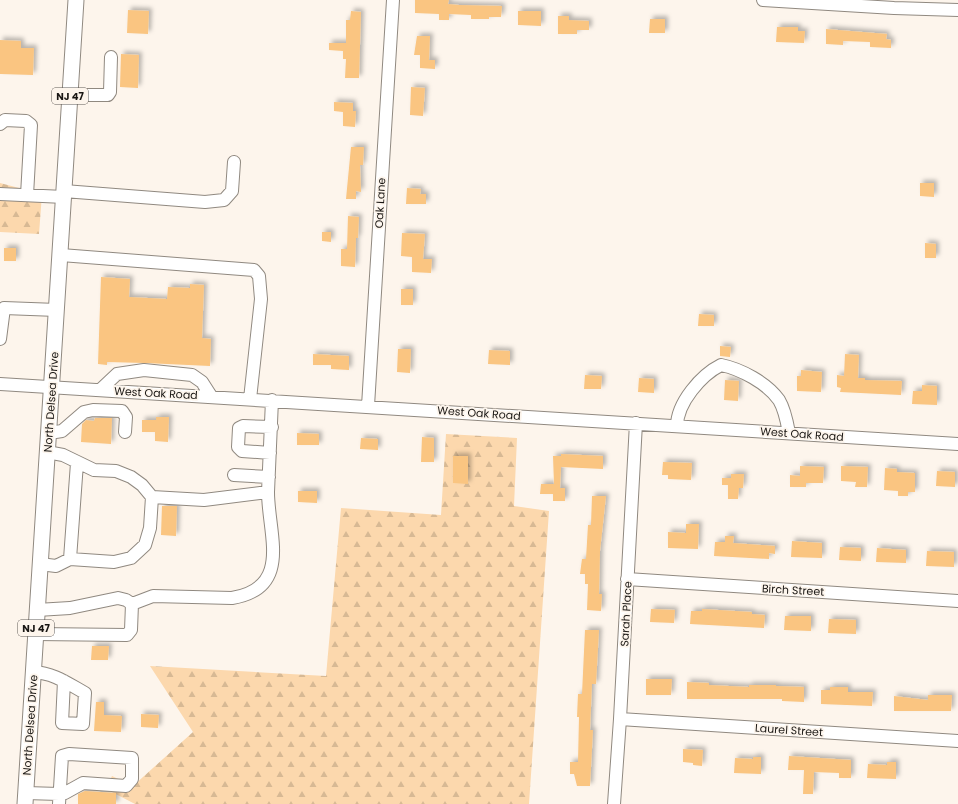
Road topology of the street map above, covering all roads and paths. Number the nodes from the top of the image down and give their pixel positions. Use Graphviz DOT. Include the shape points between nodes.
graph roads {
  1 [pos="76,0"];
  2 [pos="392,0"];
  3 [pos="763,0"];
  4 [pos="958,10"];
  5 [pos="111,57"];
  6 [pos="70,95"];
  7 [pos="0,124"];
  8 [pos="234,162"];
  9 [pos="0,194"];
  10 [pos="64,194"];
  11 [pos="27,196"];
  12 [pos="60,255"];
  13 [pos="57,310"];
  14 [pos="0,339"];
  15 [pos="0,384"];
  16 [pos="52,387"];
  17 [pos="100,390"];
  18 [pos="211,396"];
  19 [pos="250,399"];
  20 [pos="272,400"];
  21 [pos="368,406"];
  22 [pos="636,423"];
  23 [pos="677,426"];
  24 [pos="272,427"];
  25 [pos="125,432"];
  26 [pos="49,433"];
  27 [pos="789,433"];
  28 [pos="958,444"];
  29 [pos="47,452"];
  30 [pos="270,453"];
  31 [pos="77,463"];
  32 [pos="234,475"];
  33 [pos="269,477"];
  34 [pos="268,492"];
  35 [pos="152,497"];
  36 [pos="70,559"];
  37 [pos="40,564"];
  38 [pos="627,579"];
  39 [pos="958,601"];
  40 [pos="132,604"];
  41 [pos="37,610"];
  42 [pos="36,634"];
  43 [pos="33,672"];
  44 [pos="64,681"];
  45 [pos="620,719"];
  46 [pos="958,741"];
  47 [pos="25,798"];
  48 [pos="59,799"];
  49 [pos="614,804"];
  1 -- 6 [label="main road, North Delsea Drive / NJ 47"];
  2 -- 21 [label="street, Oak Lane"];
  3 -- 4 [label="street"];
  5 -- 6 [label="street" via="108,95"];
  6 -- 10 [label="main road, North Delsea Drive / NJ 47"];
  7 -- 11 [label="street" via="5,120 26,121 30,125"];
  8 -- 10 [label="street" via="232,191 224,200 205,202"];
  9 -- 11 [label="street"];
  10 -- 11 [label="street"];
  10 -- 12 [label="main road, North Delsea Drive / NJ 47"];
  12 -- 13 [label="main road, North Delsea Drive / NJ 47"];
  12 -- 19 [label="street" via="254,270 259,276 261,299"];
  13 -- 14 [label="street" via="4,308"];
  13 -- 16 [label="main road, North Delsea Drive / NJ 47"];
  15 -- 16 [label="street, West Oak Road"];
  16 -- 17 [label="street, West Oak Road"];
  16 -- 26 [label="main road, North Delsea Drive / NJ 47"];
  17 -- 18 [label="street, West Oak Road"];
  17 -- 18 [label="street" via="117,374 144,370 192,375 202,382"];
  18 -- 19 [label="street, West Oak Road"];
  19 -- 20 [label="street, West Oak Road"];
  20 -- 21 [label="street, West Oak Road"];
  20 -- 24 [label="street"];
  21 -- 22 [label="street, West Oak Road"];
  22 -- 23 [label="street, West Oak Road"];
  22 -- 38 [label="street, Sarah Place"];
  23 -- 27 [label="street, West Oak Road"];
  23 -- 27 [label="street" via="677,416 681,407 700,381 721,365 742,373 769,389 779,401"];
  24 -- 30 [label="street"];
  24 -- 30 [label="street" via="239,428 238,447 242,451"];
  25 -- 26 [label="street" via="126,417 122,411 94,410 84,412 62,431"];
  26 -- 29 [label="main road, North Delsea Drive / NJ 47"];
  27 -- 28 [label="street, West Oak Road"];
  29 -- 31 [label="street" via="63,455"];
  29 -- 37 [label="main road, North Delsea Drive / NJ 47"];
  30 -- 33 [label="street"];
  31 -- 35 [label="street" via="94,470 116,471 131,477"];
  31 -- 36 [label="street"];
  32 -- 33 [label="street"];
  33 -- 34 [label="street"];
  34 -- 35 [label="street" via="204,500"];
  34 -- 40 [label="street" via="272,562 270,574 256,591 232,598 153,596"];
  35 -- 36 [label="street" via="150,528 145,544 131,558 114,562"];
  36 -- 37 [label="street" via="56,566"];
  37 -- 41 [label="main road, North Delsea Drive / NJ 47"];
  38 -- 39 [label="street, Birch Street"];
  38 -- 45 [label="street, Sarah Place"];
  40 -- 41 [label="street" via="118,598 57,610"];
  40 -- 42 [label="street" via="131,630 127,635"];
  41 -- 42 [label="main road, North Delsea Drive / NJ 47"];
  42 -- 43 [label="main road, North Delsea Drive / NJ 47"];
  43 -- 44 [label="street" via="47,673"];
  43 -- 47 [label="main road, North Delsea Drive / NJ 47"];
  45 -- 46 [label="street, Laurel Street"];
  45 -- 49 [label="street, Sarah Place"];
  47 -- 48 [label="street"];
  48 -- 48 [label="street" via="83,782 126,786 132,779 132,758 69,754 62,756"];
}
